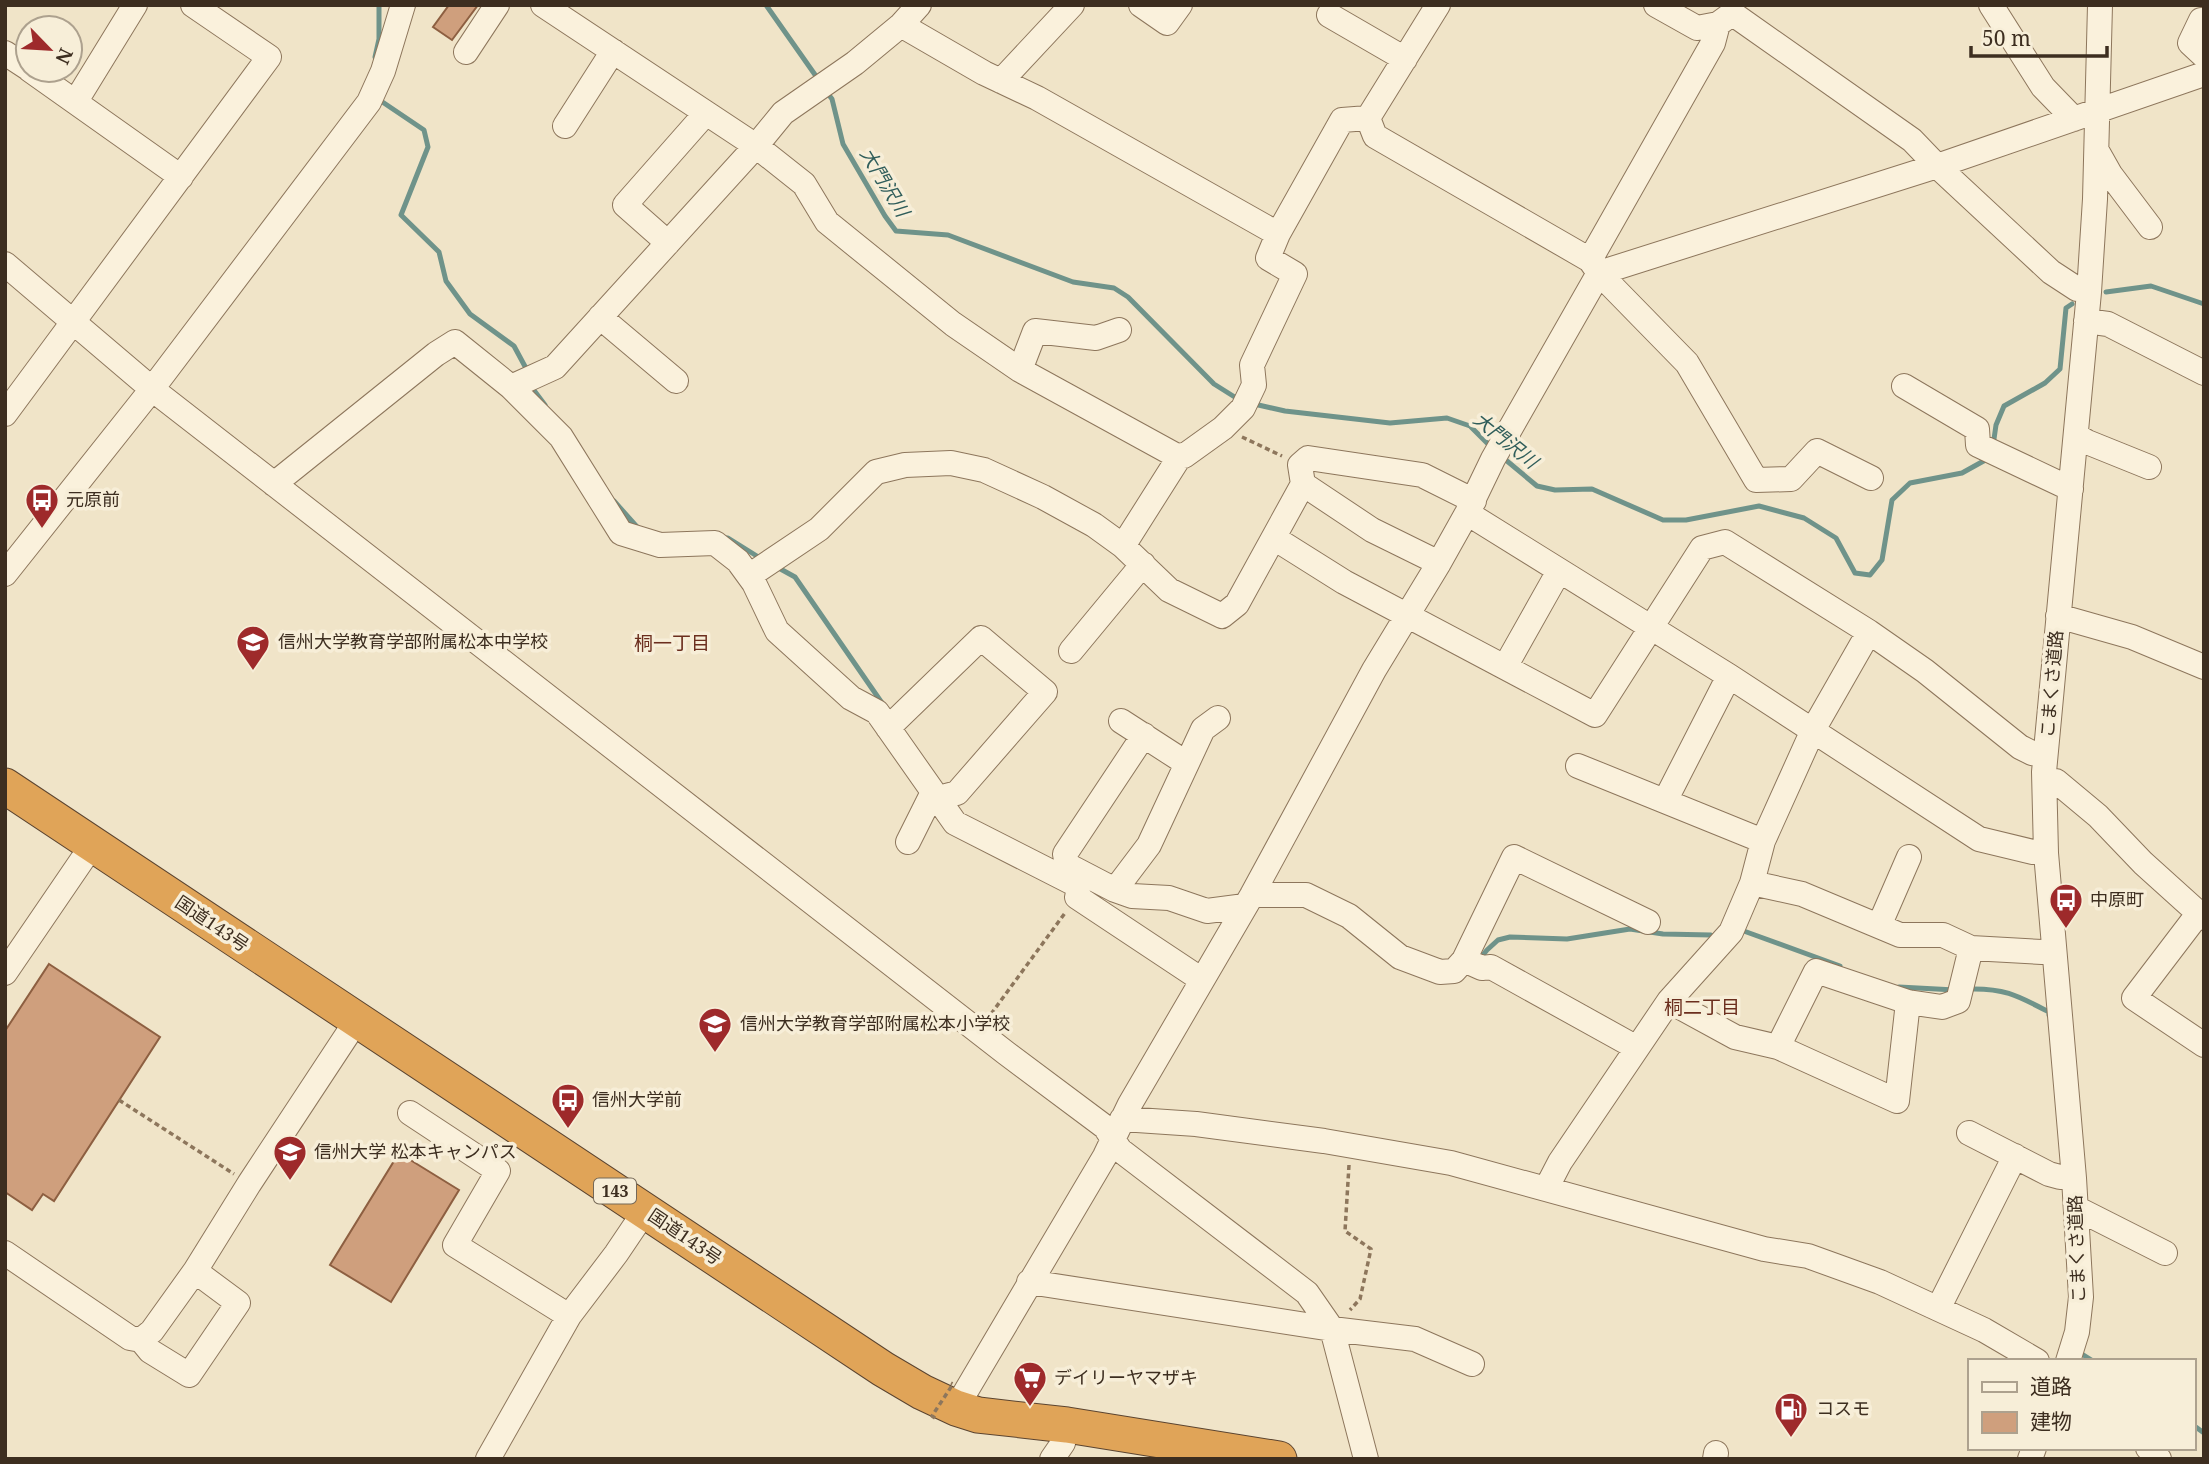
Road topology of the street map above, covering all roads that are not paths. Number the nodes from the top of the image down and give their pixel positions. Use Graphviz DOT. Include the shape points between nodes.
graph roads {
  1 [pos="135,5"];
  2 [pos="193,5"];
  3 [pos="403,5"];
  4 [pos="497,5"];
  5 [pos="543,5"];
  6 [pos="919,5"];
  7 [pos="1072,5"];
  8 [pos="1141,5"];
  9 [pos="1180,5"];
  10 [pos="1438,5"];
  11 [pos="1656,5"];
  12 [pos="1991,5"];
  13 [pos="2100,5"];
  14 [pos="1729,14"];
  15 [pos="1329,15"];
  16 [pos="2201,20"];
  17 [pos="901,25"];
  18 [pos="613,51"];
  19 [pos="466,52"];
  20 [pos="2204,56"];
  21 [pos="1405,59"];
  22 [pos="2204,74"];
  23 [pos="1001,81"];
  24 [pos="51,84"];
  25 [pos="76,101"];
  26 [pos="2098,110"];
  27 [pos="706,113"];
  28 [pos="1368,118"];
  29 [pos="2074,119"];
  30 [pos="565,126"];
  31 [pos="756,146"];
  32 [pos="2096,151"];
  33 [pos="1937,166"];
  34 [pos="181,177"];
  35 [pos="2150,227"];
  36 [pos="1278,234"];
  37 [pos="668,243"];
  38 [pos="5,264"];
  39 [pos="1594,266"];
  40 [pos="2077,289"];
  41 [pos="600,317"];
  42 [pos="74,321"];
  43 [pos="2087,321"];
  44 [pos="1119,330"];
  45 [pos="1020,370"];
  46 [pos="2204,373"];
  47 [pos="676,381"];
  48 [pos="1905,386"];
  49 [pos="512,387"];
  50 [pos="152,388"];
  51 [pos="5,414"];
  52 [pos="2076,435"];
  53 [pos="1180,456"];
  54 [pos="2149,467"];
  55 [pos="1301,475"];
  56 [pos="1871,478"];
  57 [pos="274,484"];
  58 [pos="2071,489"];
  59 [pos="1471,507"];
  60 [pos="1274,538"];
  61 [pos="1123,546"];
  62 [pos="1439,563"];
  63 [pos="1143,564"];
  64 [pos="1559,571"];
  65 [pos="5,575"];
  66 [pos="749,576"];
  67 [pos="1409,615"];
  68 [pos="2058,616"];
  69 [pos="1650,626"];
  70 [pos="1869,632"];
  71 [pos="1072,651"];
  72 [pos="1505,667"];
  73 [pos="2204,667"];
  74 [pos="1729,676"];
  75 [pos="1218,718"];
  76 [pos="1121,721"];
  77 [pos="888,728"];
  78 [pos="1813,730"];
  79 [pos="1144,735"];
  80 [pos="2045,756"];
  81 [pos="1186,763"];
  82 [pos="1578,766"];
  83 [pos="2056,781"];
  84 [pos="5,786"];
  85 [pos="936,795"];
  86 [pos="1665,801"];
  87 [pos="1763,841"];
  88 [pos="908,842"];
  89 [pos="93,844"];
  90 [pos="2033,852"];
  91 [pos="1909,857"];
  92 [pos="1752,883"];
  93 [pos="1084,888"];
  94 [pos="1115,890"];
  95 [pos="1249,900"];
  96 [pos="2201,916"];
  97 [pos="1648,922"];
  98 [pos="1879,926"];
  99 [pos="1971,948"];
  100 [pos="2053,950"];
  101 [pos="1471,963"];
  102 [pos="5,973"];
  103 [pos="1202,980"];
  104 [pos="1669,1001"];
  105 [pos="1909,1002"];
  106 [pos="358,1020"];
  107 [pos="2204,1045"];
  108 [pos="1779,1046"];
  109 [pos="1637,1048"];
  110 [pos="410,1114"];
  111 [pos="1117,1128"];
  112 [pos="1969,1133"];
  113 [pos="2015,1156"];
  114 [pos="2060,1177"];
  115 [pos="1546,1189"];
  116 [pos="2076,1208"];
  117 [pos="645,1211"];
  118 [pos="2165,1253"];
  119 [pos="5,1254"];
  120 [pos="194,1271"];
  121 [pos="1029,1282"];
  122 [pos="1939,1307"];
  123 [pos="569,1316"];
  124 [pos="1332,1329"];
  125 [pos="141,1340"];
  126 [pos="2034,1359"];
  127 [pos="2069,1359"];
  128 [pos="1472,1364"];
  129 [pos="947,1403"];
  130 [pos="1067,1425"];
  131 [pos="488,1459"];
  132 [pos="1052,1459"];
  133 [pos="1279,1459"];
  134 [pos="1366,1459"];
  1 -- 25 [label="street"];
  2 -- 34 [label="street" via="269,57"];
  3 -- 50 [label="street" via="372,96"];
  4 -- 19 [label="street"];
  5 -- 18 [label="street"];
  6 -- 17 [label="street"];
  7 -- 23 [label="street"];
  8 -- 9 [label="street" via="1167,23"];
  10 -- 21 [label="street"];
  11 -- 14 [label="street" via="1697,28"];
  12 -- 29 [label="street" via="2043,87"];
  13 -- 26 [label="street, こまくさ道路"];
  14 -- 33 [label="street" via="1912,140"];
  14 -- 39 [label="street"];
  15 -- 21 [label="street"];
  16 -- 20 [label="street" via="2190,43"];
  17 -- 23 [label="street"];
  17 -- 31 [label="street" via="783,113"];
  18 -- 27 [label="street"];
  18 -- 30 [label="street"];
  21 -- 28 [label="street"];
  22 -- 26 [label="street"];
  23 -- 36 [label="street"];
  24 -- 25 [label="street"];
  25 -- 34 [label="street"];
  26 -- 29 [label="street"];
  26 -- 32 [label="street, こまくさ道路"];
  27 -- 31 [label="street"];
  27 -- 37 [label="street" via="625,205"];
  28 -- 36 [label="street" via="1342,120"];
  28 -- 39 [label="street" via="1375,136"];
  29 -- 33 [label="street"];
  31 -- 37 [label="street"];
  31 -- 45 [label="street" via="804,184 827,222 953,324"];
  32 -- 35 [label="street"];
  32 -- 43 [label="street, こまくさ道路"];
  33 -- 39 [label="street"];
  33 -- 40 [label="street" via="2051,272"];
  34 -- 42 [label="street"];
  36 -- 53 [label="street" via="1268,258 1295,274 1252,365 1254,385 1223,428"];
  37 -- 41 [label="street"];
  38 -- 42 [label="street"];
  39 -- 56 [label="street" via="1687,363 1756,480 1791,479 1817,451"];
  39 -- 59 [label="street"];
  41 -- 47 [label="street"];
  41 -- 49 [label="street" via="555,367"];
  42 -- 50 [label="street"];
  42 -- 51 [label="street"];
  43 -- 46 [label="street" via="2108,324"];
  43 -- 52 [label="street, こまくさ道路"];
  44 -- 45 [label="street" via="1096,338 1035,331"];
  45 -- 53 [label="street"];
  48 -- 58 [label="street" via="1977,429 1978,445"];
  49 -- 57 [label="street" via="455,342"];
  49 -- 66 [label="street" via="561,437 621,533 660,545 715,543"];
  50 -- 57 [label="street"];
  50 -- 65 [label="street"];
  52 -- 54 [label="street"];
  52 -- 58 [label="street, こまくさ道路"];
  53 -- 61 [label="street"];
  55 -- 59 [label="street" via="1308,458 1422,475"];
  55 -- 60 [label="street"];
  55 -- 62 [label="street" via="1372,530"];
  57 -- 111 [label="street" via="978,1031 1105,1127"];
  58 -- 68 [label="street, こまくさ道路"];
  59 -- 62 [label="street"];
  59 -- 64 [label="street"];
  60 -- 63 [label="street" via="1237,604 1222,616 1170,590"];
  60 -- 67 [label="street" via="1344,582"];
  61 -- 63 [label="street"];
  61 -- 66 [label="street" via="1043,497 984,470 951,463 905,465 876,472 819,529"];
  62 -- 67 [label="street"];
  63 -- 71 [label="street"];
  64 -- 69 [label="street"];
  64 -- 72 [label="street"];
  66 -- 77 [label="street" via="777,631 851,698 877,712"];
  67 -- 72 [label="street"];
  67 -- 95 [label="street" via="1374,670"];
  68 -- 73 [label="street" via="2132,637"];
  68 -- 80 [label="street, こまくさ道路"];
  69 -- 70 [label="street" via="1702,548 1725,542"];
  69 -- 72 [label="street" via="1595,715"];
  69 -- 74 [label="street"];
  70 -- 78 [label="street"];
  70 -- 80 [label="street" via="2020,747"];
  74 -- 78 [label="street"];
  74 -- 86 [label="street"];
  75 -- 81 [label="street" via="1202,729"];
  76 -- 79 [label="street"];
  77 -- 85 [label="street"];
  77 -- 85 [label="street" via="981,638 1045,692 957,793"];
  78 -- 87 [label="street"];
  78 -- 90 [label="street" via="1979,839"];
  79 -- 81 [label="street"];
  79 -- 93 [label="street" via="1065,854 1067,865"];
  80 -- 100 [label="street, こまくさ道路"];
  81 -- 94 [label="street" via="1149,845"];
  82 -- 86 [label="street"];
  83 -- 96 [label="street"];
  84 -- 89 [label="highway, 国道143号 / 143"];
  85 -- 88 [label="street"];
  85 -- 93 [label="street" via="954,823"];
  86 -- 87 [label="street"];
  87 -- 92 [label="street"];
  89 -- 102 [label="street"];
  89 -- 106 [label="highway, 国道143号 / 143"];
  91 -- 98 [label="street"];
  92 -- 98 [label="street" via="1802,894"];
  92 -- 104 [label="street" via="1731,932"];
  93 -- 94 [label="street"];
  93 -- 103 [label="street"];
  94 -- 95 [label="street" via="1169,898 1207,911"];
  95 -- 101 [label="street" via="1306,895 1349,916 1400,957 1440,972"];
  95 -- 103 [label="street"];
  96 -- 107 [label="street" via="2134,998"];
  97 -- 101 [label="street" via="1514,857"];
  98 -- 99 [label="street" via="1900,934 1943,935"];
  99 -- 100 [label="street"];
  99 -- 105 [label="street" via="1958,1001 1942,1007"];
  100 -- 116 [label="street, こまくさ道路"];
  101 -- 109 [label="street" via="1491,967"];
  103 -- 111 [label="street"];
  104 -- 108 [label="street" via="1735,1037"];
  104 -- 109 [label="street"];
  105 -- 108 [label="street" via="1815,971"];
  105 -- 108 [label="street" via="1897,1101"];
  106 -- 117 [label="highway, 国道143号 / 143"];
  106 -- 120 [label="street"];
  109 -- 115 [label="street"];
  110 -- 123 [label="street" via="498,1171 455,1245"];
  111 -- 115 [label="street" via="1196,1124 1350,1145 1451,1163"];
  111 -- 121 [label="street"];
  111 -- 124 [label="street" via="1120,1150 1307,1293"];
  112 -- 113 [label="street"];
  113 -- 114 [label="street"];
  113 -- 122 [label="street"];
  115 -- 122 [label="street" via="1764,1249 1808,1256"];
  116 -- 118 [label="street"];
  116 -- 127 [label="street, こまくさ道路" via="2081,1297"];
  117 -- 123 [label="street"];
  117 -- 129 [label="highway, 国道143号 / 143" via="883,1369"];
  119 -- 125 [label="street" via="130,1338"];
  120 -- 125 [label="street"];
  120 -- 125 [label="street" via="238,1303 189,1375 150,1351"];
  121 -- 124 [label="street"];
  121 -- 129 [label="street"];
  122 -- 126 [label="street"];
  123 -- 131 [label="street"];
  124 -- 128 [label="street" via="1415,1339"];
  124 -- 134 [label="street"];
  129 -- 130 [label="highway, 国道143号 / 143" via="998,1419"];
  130 -- 132 [label="street" via="1063,1443"];
  130 -- 133 [label="highway, 国道143号 / 143"];
}
